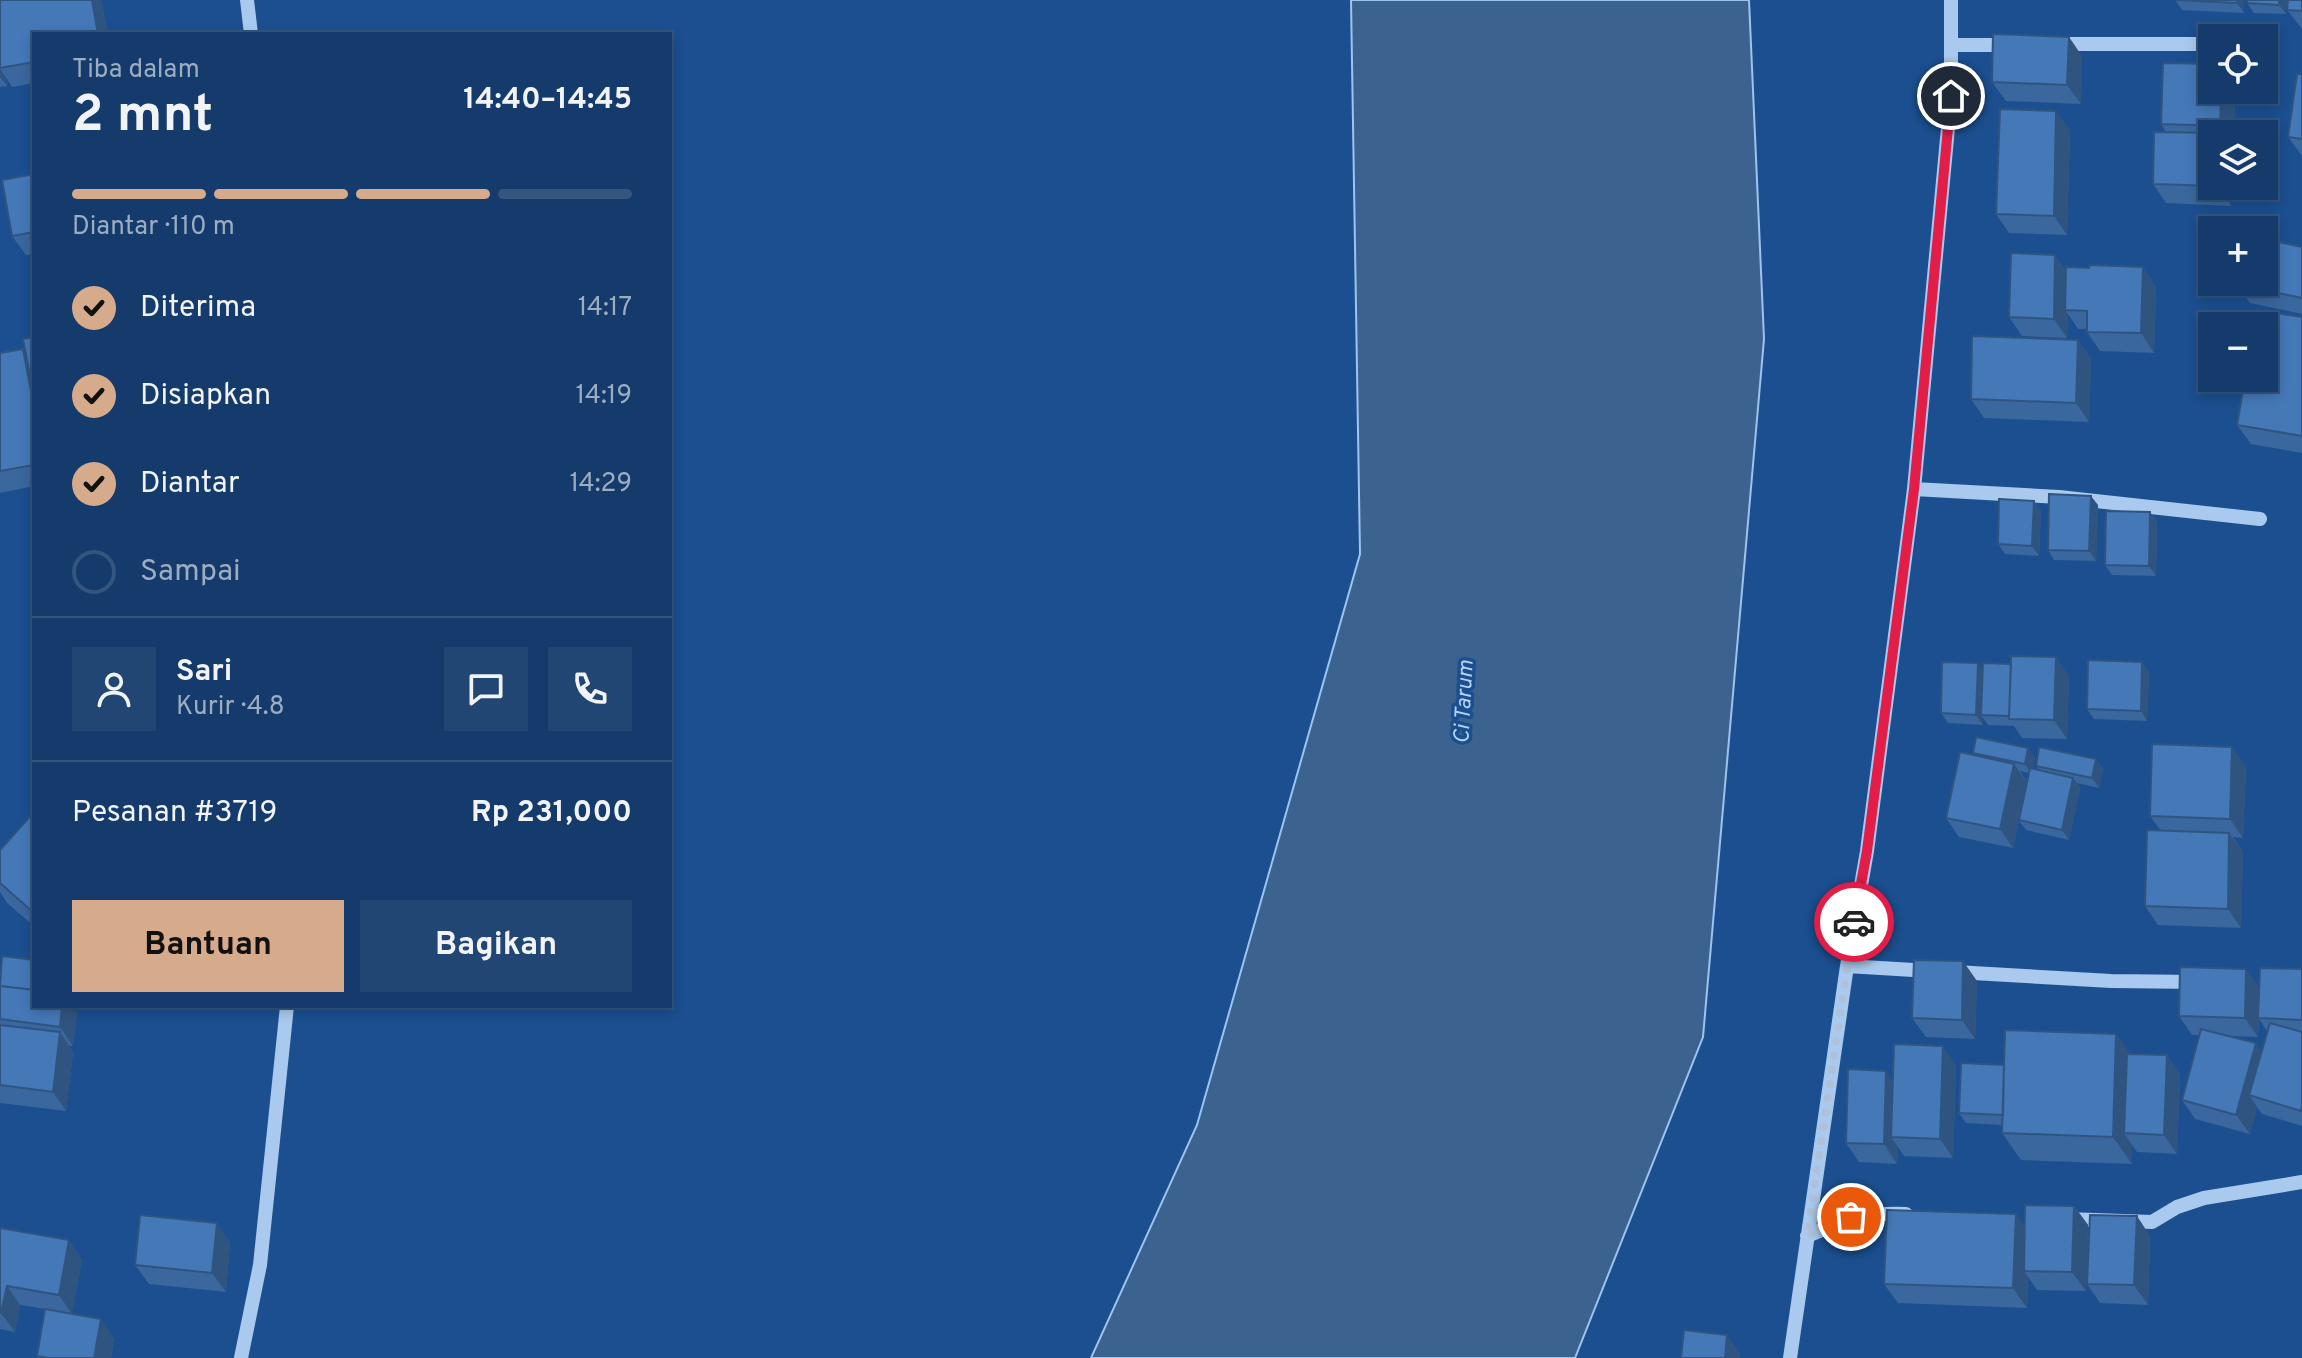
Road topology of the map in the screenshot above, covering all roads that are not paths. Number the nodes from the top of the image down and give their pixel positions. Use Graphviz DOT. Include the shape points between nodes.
graph roads {
  1 [pos="247,0"];
  2 [pos="1951,0"];
  3 [pos="251,32"];
  4 [pos="2198,44"];
  5 [pos="1951,45"];
  6 [pos="1914,489"];
  7 [pos="2260,519"];
  8 [pos="1847,966"];
  9 [pos="2207,982"];
  10 [pos="287,1008"];
  11 [pos="2302,1182"];
  12 [pos="1927,1214"];
  13 [pos="2049,1218"];
  14 [pos="1807,1236"];
  15 [pos="241,1358"];
  16 [pos="1790,1358"];
  1 -- 3 [label="street"];
  2 -- 5 [label="street"];
  4 -- 5 [label="street"];
  5 -- 6 [label="street" via="1944,184"];
  6 -- 7 [label="street" via="2059,497"];
  6 -- 8 [label="street"];
  8 -- 9 [label="street"];
  8 -- 14 [label="street"];
  10 -- 15 [label="street" via="260,1265"];
  11 -- 13 [label="street" via="2204,1198 2152,1222"];
  12 -- 14 [label="street" via="1851,1217"];
  14 -- 16 [label="street"];
}
